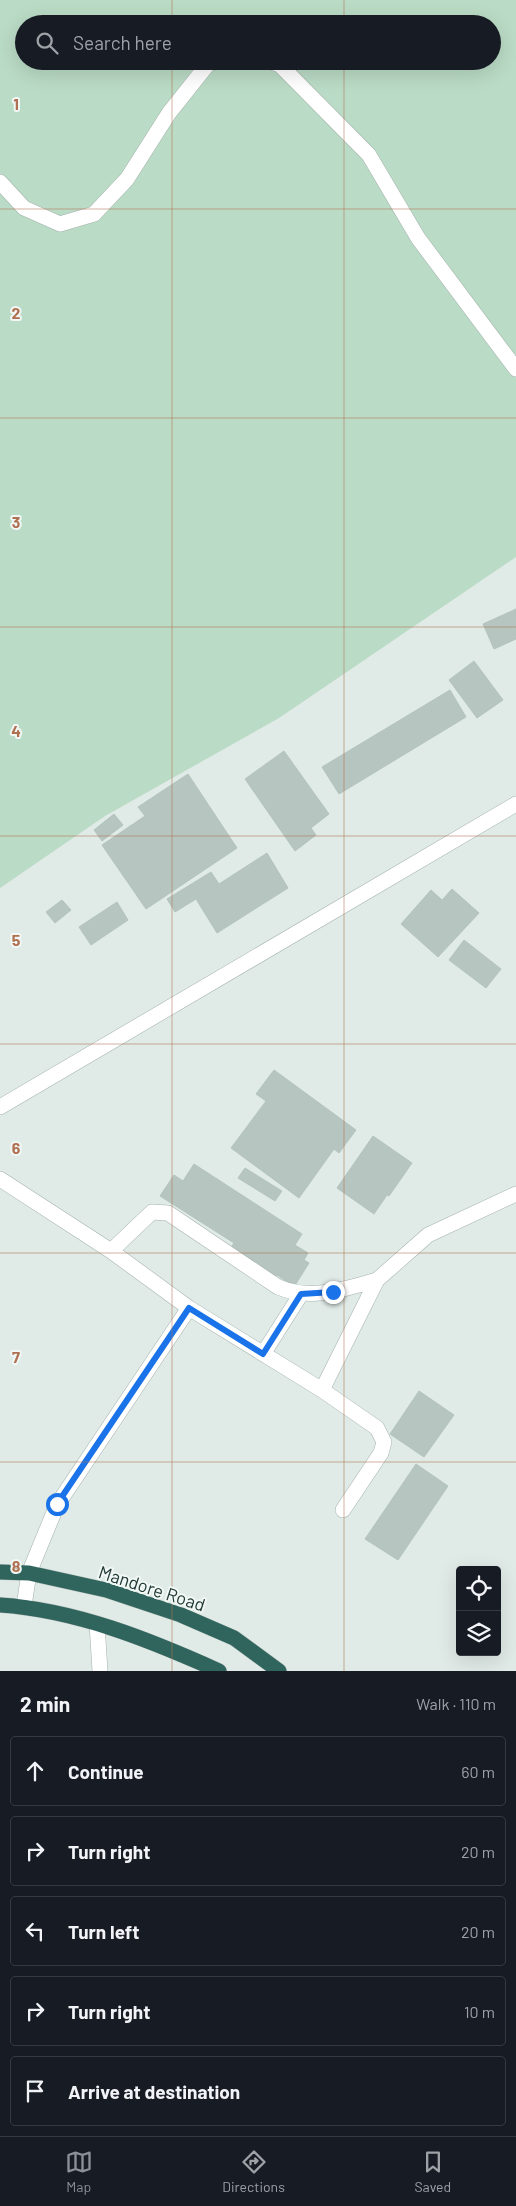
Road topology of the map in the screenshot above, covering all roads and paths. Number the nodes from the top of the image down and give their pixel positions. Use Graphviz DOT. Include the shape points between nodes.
graph roads {
  1 [pos="203,70"];
  2 [pos="285,70"];
  3 [pos="0,182"];
  4 [pos="516,369"];
  5 [pos="516,804"];
  6 [pos="0,1107"];
  7 [pos="0,1179"];
  8 [pos="516,1194"];
  9 [pos="110,1251"];
  10 [pos="377,1280"];
  11 [pos="301,1294"];
  12 [pos="189,1308"];
  13 [pos="263,1354"];
  14 [pos="322,1390"];
  15 [pos="343,1510"];
  16 [pos="0,1572"];
  17 [pos="29,1573"];
  18 [pos="0,1605"];
  19 [pos="24,1606"];
  20 [pos="97,1624"];
  21 [pos="100,1671"];
  22 [pos="219,1671"];
  23 [pos="279,1671"];
  1 -- 3 [label="lane" via="169,113 127,178 94,214 60,224 24,208"];
  2 -- 4 [label="lane" via="370,155 418,238"];
  5 -- 6 [label="lane"];
  7 -- 9 [label="lane"];
  8 -- 10 [label="lane" via="428,1235"];
  9 -- 11 [label="lane" via="152,1212 168,1213 278,1287"];
  9 -- 12 [label="lane"];
  10 -- 11 [label="lane" via="333,1292"];
  10 -- 14 [label="lane"];
  11 -- 13 [label="lane"];
  12 -- 13 [label="lane"];
  12 -- 17 [label="lane" via="57,1504"];
  13 -- 14 [label="lane"];
  14 -- 15 [label="lane" via="377,1428 384,1442 381,1453"];
  16 -- 17 [label="highway, Mandore Road"];
  17 -- 19 [label="lane"];
  17 -- 23 [label="highway, Mandore Road" via="106,1590 181,1615 234,1638"];
  18 -- 19 [label="highway"];
  19 -- 20 [label="highway"];
  20 -- 21 [label="lane"];
  20 -- 22 [label="highway" via="166,1647"];
}
